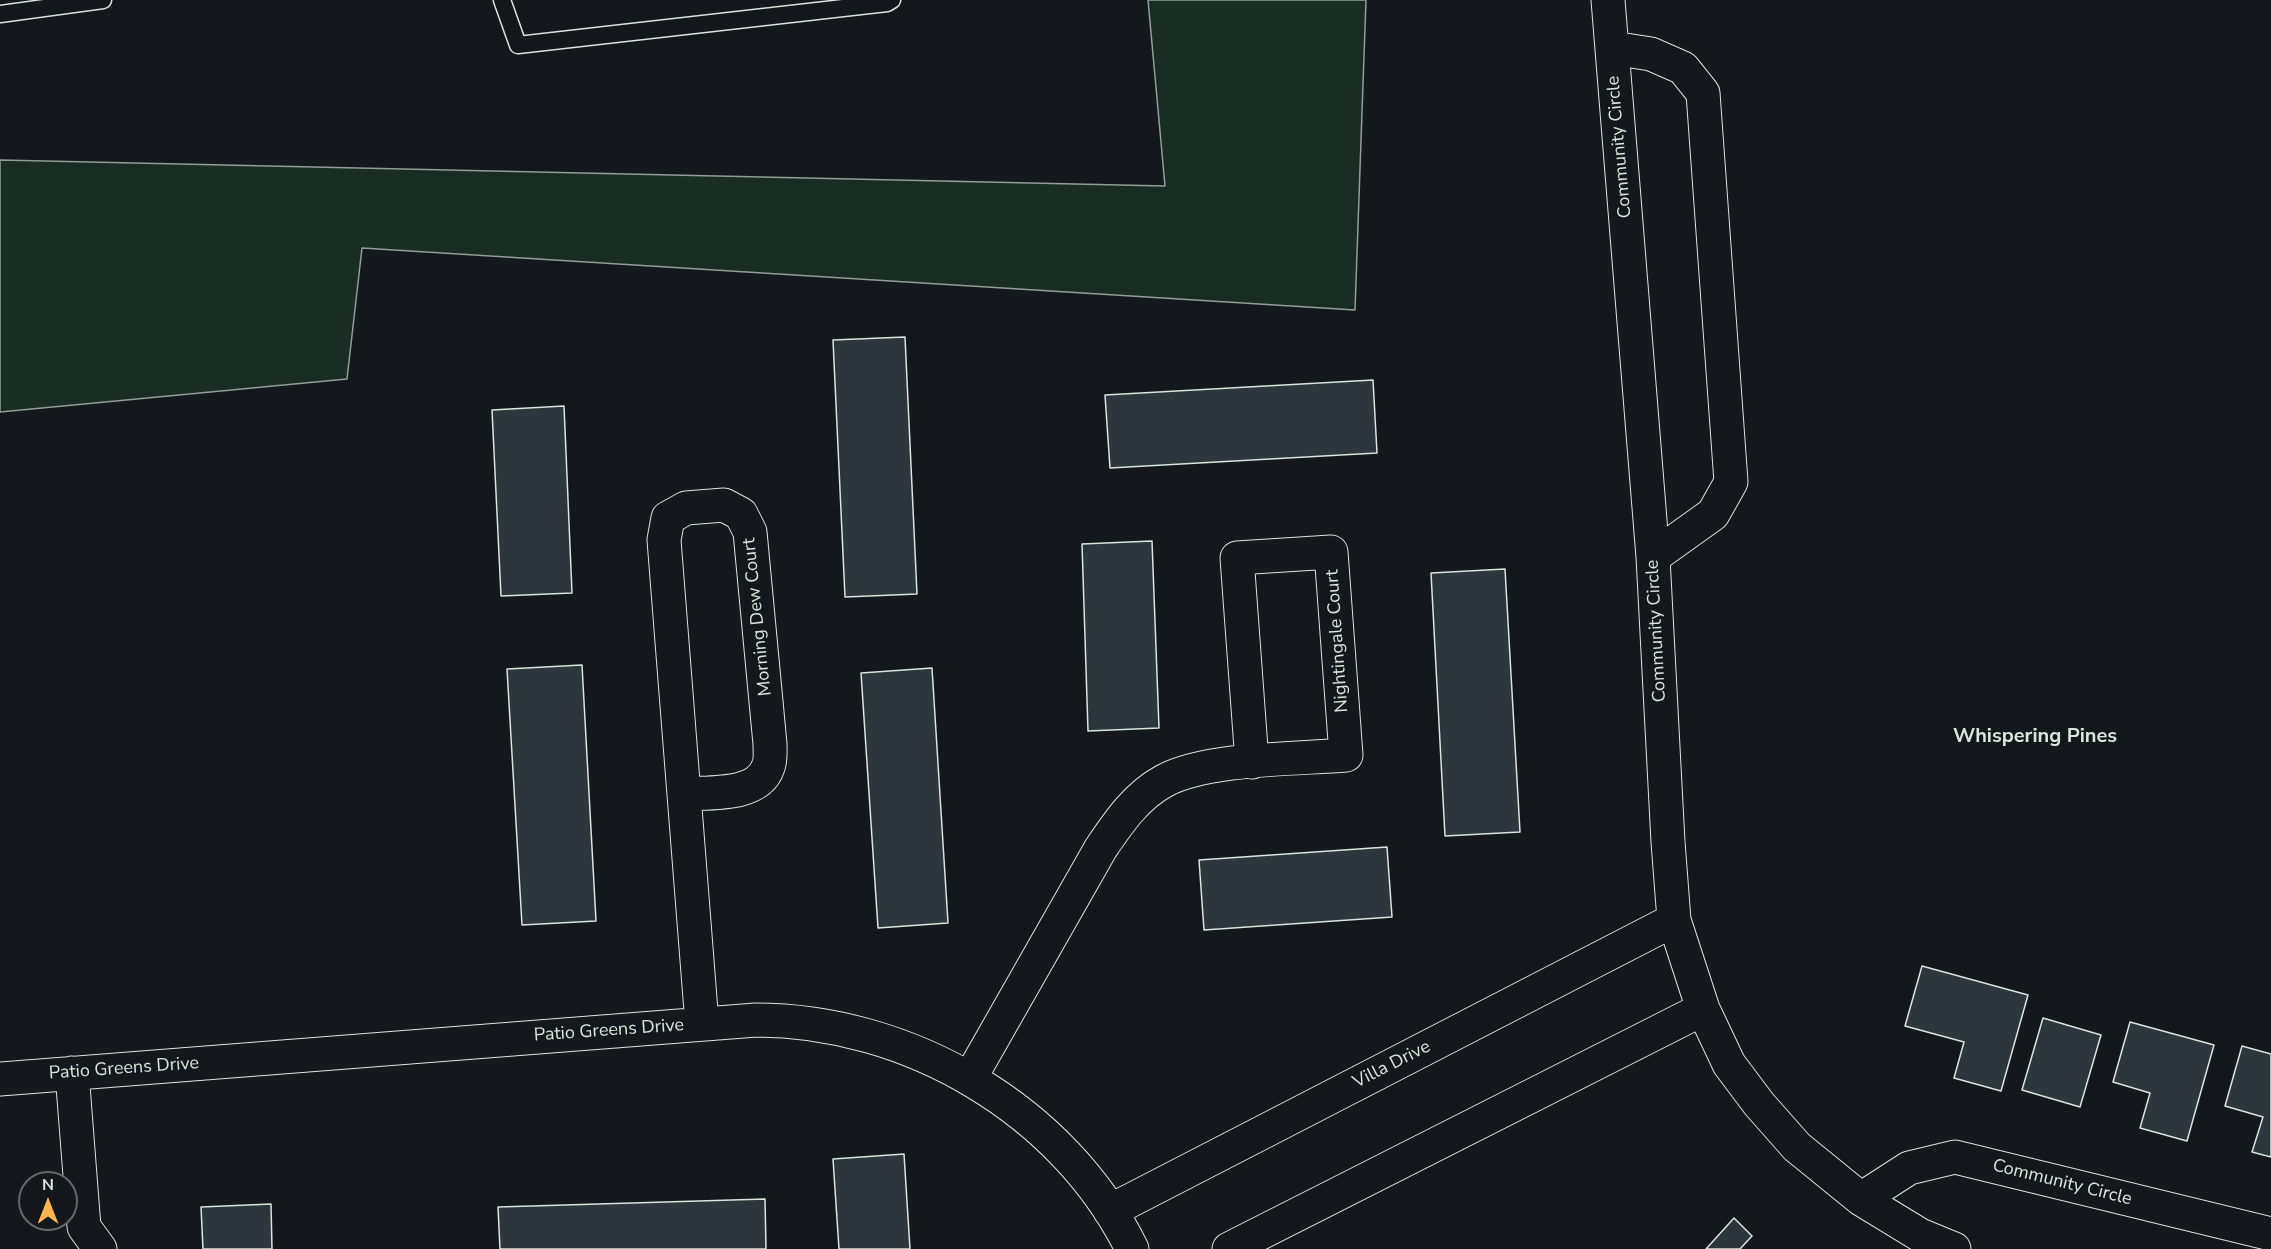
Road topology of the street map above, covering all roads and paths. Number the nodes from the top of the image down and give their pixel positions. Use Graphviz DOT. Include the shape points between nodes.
graph roads {
  1 [pos="103,0"];
  2 [pos="502,0"];
  3 [pos="892,0"];
  4 [pos="1608,0"];
  5 [pos="0,14"];
  6 [pos="1612,48"];
  7 [pos="1653,557"];
  8 [pos="1252,762"];
  9 [pos="684,794"];
  10 [pos="1674,920"];
  11 [pos="1703,1009"];
  12 [pos="702,1024"];
  13 [pos="72,1073"];
  14 [pos="970,1078"];
  15 [pos="0,1079"];
  16 [pos="1861,1199"];
  17 [pos="1110,1211"];
  18 [pos="2271,1234"];
  19 [pos="86,1242"];
  20 [pos="1132,1249"];
  21 [pos="1230,1249"];
  22 [pos="1954,1249"];
  1 -- 5 [label="lane"];
  2 -- 3 [label="lane" via="518,45"];
  4 -- 6 [label="street, Community Circle"];
  6 -- 7 [label="street, Community Circle"];
  6 -- 7 [label="street" via="1651,54 1683,68 1703,93 1731,482 1713,514"];
  7 -- 10 [label="street, Community Circle"];
  8 -- 8 [label="street, Nightingale Court" via="1346,755 1331,552 1237,558"];
  8 -- 14 [label="street, Nightingale Court" via="1213,766 1163,781 1121,819"];
  9 -- 9 [label="street, Morning Dew Court" via="664,540 668,518 686,508 724,505 741,514 750,532 770,744 768,768 757,782 740,790"];
  9 -- 12 [label="street, Morning Dew Court"];
  10 -- 11 [label="street, Community Circle"];
  10 -- 17 [label="street, Villa Drive"];
  11 -- 16 [label="street, Community Circle" via="1729,1064 1759,1104 1797,1147"];
  11 -- 21 [label="street"];
  12 -- 13 [label="street, Patio Greens Drive"];
  12 -- 14 [label="street, Patio Greens Drive" via="781,1020 850,1031 921,1054"];
  13 -- 15 [label="street, Patio Greens Drive"];
  13 -- 19 [label="street"];
  14 -- 17 [label="street, Patio Greens Drive" via="1046,1136"];
  16 -- 18 [label="street, Community Circle" via="1909,1168 1955,1157"];
  16 -- 22 [label="street, Community Circle" via="1920,1235"];
  17 -- 20 [label="street, Patio Greens Drive"];
}
